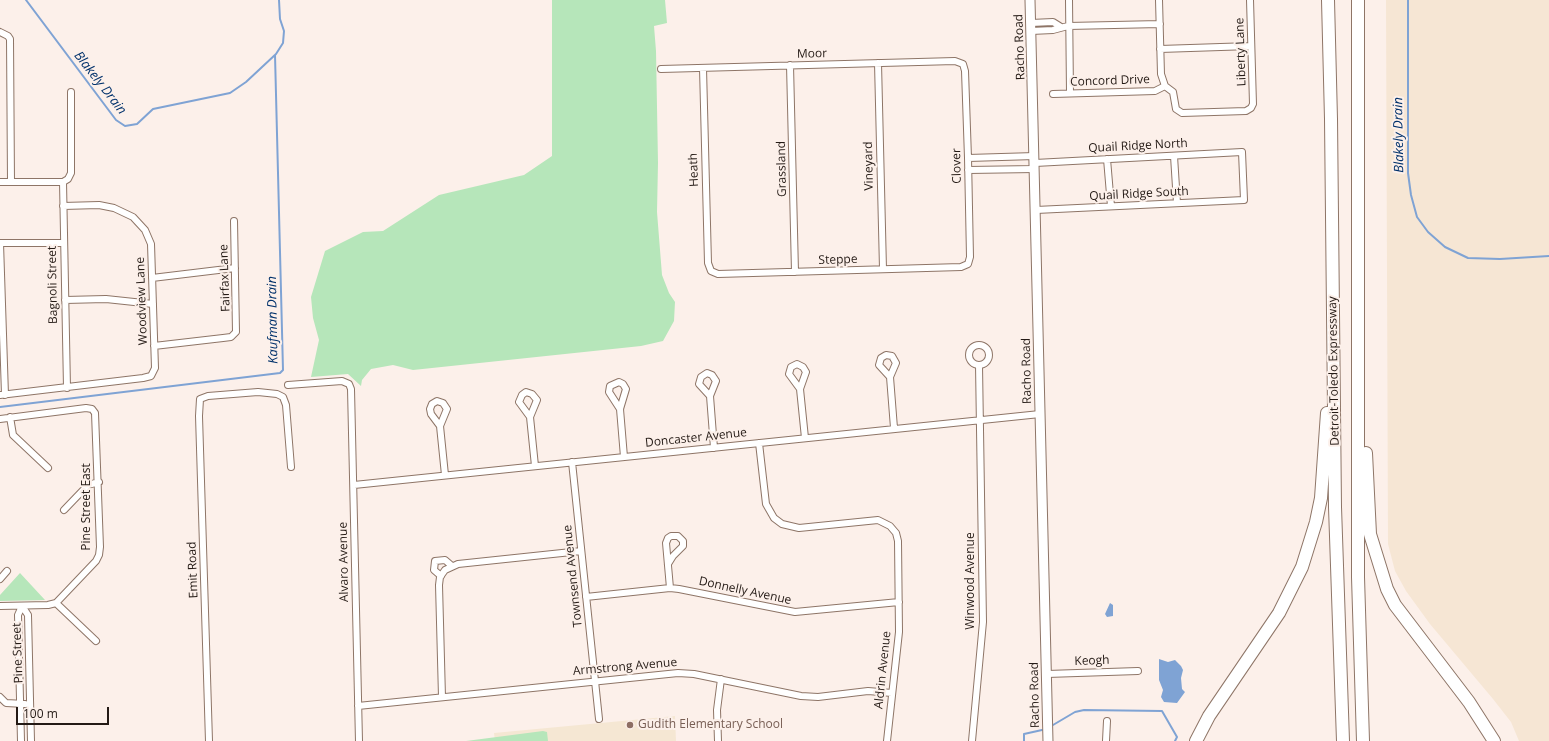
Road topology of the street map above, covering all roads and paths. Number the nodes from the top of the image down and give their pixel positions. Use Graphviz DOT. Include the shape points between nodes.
graph roads {
  1 [pos="1030,0"];
  2 [pos="1069,0"];
  3 [pos="1159,0"];
  4 [pos="1250,0"];
  5 [pos="1328,0"];
  6 [pos="1358,0"];
  7 [pos="1160,24"];
  8 [pos="1068,26"];
  9 [pos="1031,27"];
  10 [pos="3,33"];
  11 [pos="1251,46"];
  12 [pos="1160,49"];
  13 [pos="878,63"];
  14 [pos="963,64"];
  15 [pos="790,65"];
  16 [pos="703,68"];
  17 [pos="662,69"];
  18 [pos="1165,86"];
  19 [pos="71,92"];
  20 [pos="1070,93"];
  21 [pos="1053,94"];
  22 [pos="1174,156"];
  23 [pos="968,158"];
  24 [pos="1108,159"];
  25 [pos="1035,162"];
  26 [pos="968,170"];
  27 [pos="0,182"];
  28 [pos="11,182"];
  29 [pos="63,182"];
  30 [pos="1244,200"];
  31 [pos="1178,203"];
  32 [pos="63,206"];
  33 [pos="1111,206"];
  34 [pos="1036,210"];
  35 [pos="234,221"];
  36 [pos="0,243"];
  37 [pos="64,243"];
  38 [pos="1333,258"];
  39 [pos="965,266"];
  40 [pos="235,268"];
  41 [pos="883,269"];
  42 [pos="711,271"];
  43 [pos="795,272"];
  44 [pos="152,278"];
  45 [pos="1358,280"];
  46 [pos="65,300"];
  47 [pos="153,304"];
  48 [pos="154,346"];
  49 [pos="979,365"];
  50 [pos="890,377"];
  51 [pos="288,385"];
  52 [pos="67,388"];
  53 [pos="800,389"];
  54 [pos="3,395"];
  55 [pos="710,396"];
  56 [pos="620,409"];
  57 [pos="1040,414"];
  58 [pos="530,417"];
  59 [pos="10,418"];
  60 [pos="0,419"];
  61 [pos="980,420"];
  62 [pos="440,426"];
  63 [pos="894,428"];
  64 [pos="805,438"];
  65 [pos="759,443"];
  66 [pos="714,448"];
  67 [pos="624,457"];
  68 [pos="572,462"];
  69 [pos="535,466"];
  70 [pos="291,467"];
  71 [pos="48,468"];
  72 [pos="445,475"];
  73 [pos="99,482"];
  74 [pos="354,485"];
  75 [pos="64,510"];
  76 [pos="581,551"];
  77 [pos="668,564"];
  78 [pos="452,566"];
  79 [pos="7,571"];
  80 [pos="441,576"];
  81 [pos="0,579"];
  82 [pos="670,588"];
  83 [pos="586,597"];
  84 [pos="899,602"];
  85 [pos="56,603"];
  86 [pos="0,606"];
  87 [pos="22,606"];
  88 [pos="96,641"];
  89 [pos="19,648"];
  90 [pos="29,648"];
  91 [pos="1138,671"];
  92 [pos="1047,674"];
  93 [pos="721,680"];
  94 [pos="594,681"];
  95 [pos="892,693"];
  96 [pos="0,697"];
  97 [pos="442,697"];
  98 [pos="21,704"];
  99 [pos="30,704"];
  100 [pos="358,706"];
  101 [pos="599,719"];
  102 [pos="1107,720"];
  103 [pos="31,734"];
  104 [pos="21,738"];
  105 [pos="31,741"];
  106 [pos="209,741"];
  107 [pos="359,741"];
  108 [pos="718,741"];
  109 [pos="887,741"];
  110 [pos="972,741"];
  111 [pos="1048,741"];
  112 [pos="1106,741"];
  113 [pos="1196,741"];
  114 [pos="1343,741"];
  115 [pos="1363,741"];
  116 [pos="1494,741"];
  1 -- 9 [label="street, Racho Road"];
  2 -- 8 [label="street"];
  3 -- 7 [label="street"];
  4 -- 11 [label="street, Liberty Lane"];
  5 -- 38 [label="highway, Detroit-Toledo Expressway"];
  6 -- 45 [label="highway, Detroit-Toledo Expressway"];
  7 -- 8 [label="street"];
  7 -- 12 [label="street"];
  8 -- 9 [label="street" via="1053,22"];
  8 -- 20 [label="street"];
  9 -- 25 [label="street, Racho Road"];
  10 -- 28 [label="street" via="10,39"];
  11 -- 12 [label="street"];
  11 -- 18 [label="street, Liberty Lane" via="1253,104 1246,111 1182,113 1176,109 1173,92"];
  12 -- 18 [label="street" via="1161,74"];
  13 -- 14 [label="street, Moor" via="955,61"];
  13 -- 15 [label="street, Moor"];
  13 -- 41 [label="street, Vineyard"];
  14 -- 23 [label="street, Clover"];
  15 -- 16 [label="street, Moor"];
  15 -- 43 [label="street, Grassland"];
  16 -- 17 [label="street, Moor"];
  16 -- 42 [label="street, Heath" via="708,264"];
  18 -- 20 [label="street, Concord Drive" via="1155,91"];
  19 -- 29 [label="street" via="71,173"];
  20 -- 21 [label="street, Concord Drive"];
  22 -- 24 [label="street, Quail Ridge North"];
  22 -- 30 [label="street, Quail Ridge North" via="1242,152"];
  22 -- 31 [label="street"];
  23 -- 25 [label="street"];
  23 -- 26 [label="street, Clover"];
  24 -- 25 [label="street, Quail Ridge North"];
  24 -- 33 [label="street"];
  25 -- 26 [label="street"];
  25 -- 34 [label="street, Racho Road"];
  26 -- 39 [label="street, Clover" via="970,257"];
  27 -- 28 [label="street"];
  28 -- 29 [label="street"];
  29 -- 32 [label="street, Bagnoli Street"];
  30 -- 31 [label="street, Quail Ridge South"];
  31 -- 33 [label="street, Quail Ridge South"];
  32 -- 37 [label="street, Bagnoli Street"];
  32 -- 44 [label="street, Woodview Lane" via="108,206 137,220 150,240"];
  33 -- 34 [label="street, Quail Ridge South"];
  34 -- 57 [label="street, Racho Road"];
  35 -- 40 [label="street, Fairfax Lane"];
  36 -- 37 [label="street"];
  36 -- 54 [label="street"];
  37 -- 46 [label="street, Bagnoli Street"];
  38 -- 113 [label="highway" via="1328,323 1324,469 1316,522 1302,567 1282,607 1209,716"];
  38 -- 114 [label="highway, Detroit-Toledo Expressway" via="1336,545"];
  39 -- 41 [label="street, Steppe"];
  40 -- 44 [label="street"];
  40 -- 48 [label="street, Fairfax Lane" via="235,334 231,337"];
  41 -- 43 [label="street, Steppe"];
  42 -- 43 [label="street, Steppe" via="718,274"];
  44 -- 47 [label="street, Woodview Lane"];
  45 -- 115 [label="highway, Detroit-Toledo Expressway" via="1358,577"];
  45 -- 116 [label="highway" via="1364,344 1368,508 1375,554 1395,605"];
  46 -- 47 [label="street" via="106,299"];
  46 -- 52 [label="street, Bagnoli Street"];
  47 -- 48 [label="street, Woodview Lane"];
  48 -- 52 [label="street, Woodview Lane" via="155,368 151,376"];
  49 -- 61 [label="street, Winwood Avenue"];
  50 -- 63 [label="street"];
  51 -- 74 [label="street, Alvaro Avenue" via="342,381 349,384"];
  52 -- 54 [label="street"];
  53 -- 64 [label="street"];
  55 -- 66 [label="street"];
  56 -- 67 [label="street"];
  57 -- 61 [label="street, Doncaster Avenue"];
  57 -- 92 [label="street, Racho Road"];
  58 -- 69 [label="street"];
  59 -- 60 [label="street"];
  59 -- 71 [label="street" via="13,435"];
  59 -- 73 [label="street, Pine Street East" via="92,409 96,416"];
  61 -- 63 [label="street, Doncaster Avenue"];
  61 -- 110 [label="street, Winwood Avenue" via="983,622"];
  62 -- 72 [label="street"];
  63 -- 64 [label="street, Doncaster Avenue"];
  64 -- 65 [label="street, Doncaster Avenue"];
  65 -- 66 [label="street, Doncaster Avenue"];
  65 -- 84 [label="street, Aldrin Avenue" via="766,504 774,518 782,524 799,528 872,520 881,521 892,528 898,541"];
  66 -- 67 [label="street, Doncaster Avenue"];
  67 -- 68 [label="street, Doncaster Avenue"];
  68 -- 69 [label="street, Doncaster Avenue"];
  68 -- 76 [label="street, Townsend Avenue"];
  69 -- 72 [label="street, Doncaster Avenue"];
  70 -- 106 [label="street, Emit Road" via="286,405 283,397 258,392 208,396 200,399"];
  72 -- 74 [label="street, Doncaster Avenue"];
  73 -- 75 [label="street" via="88,485"];
  73 -- 85 [label="street, Pine Street East" via="99,555"];
  74 -- 100 [label="street, Alvaro Avenue"];
  76 -- 78 [label="street"];
  76 -- 83 [label="street, Townsend Avenue"];
  77 -- 82 [label="street"];
  78 -- 80 [label="street"];
  78 -- 80 [label="street" via="445,560 436,562 434,570"];
  79 -- 81 [label="street"];
  80 -- 97 [label="street" via="438,585"];
  82 -- 83 [label="street, Donnelly Avenue"];
  82 -- 84 [label="street, Donnelly Avenue" via="795,612"];
  83 -- 94 [label="street, Townsend Avenue"];
  84 -- 95 [label="street, Aldrin Avenue" via="898,650"];
  85 -- 87 [label="street"];
  85 -- 88 [label="street"];
  86 -- 87 [label="street"];
  87 -- 89 [label="street, Pine Street" via="18,615"];
  87 -- 90 [label="street, Pine Street" via="28,615"];
  89 -- 90 [label="street"];
  89 -- 98 [label="street, Pine Street"];
  90 -- 99 [label="street, Pine Street"];
  91 -- 92 [label="street, Keogh"];
  92 -- 111 [label="street, Racho Road"];
  93 -- 94 [label="street, Armstrong Avenue" via="678,673"];
  93 -- 95 [label="street, Armstrong Avenue" via="801,696 868,691"];
  93 -- 108 [label="street" via="717,710"];
  94 -- 97 [label="street, Armstrong Avenue"];
  94 -- 101 [label="street, Townsend Avenue"];
  95 -- 109 [label="street, Aldrin Avenue"];
  96 -- 98 [label="street" via="6,702"];
  97 -- 100 [label="street, Armstrong Avenue"];
  98 -- 99 [label="street"];
  98 -- 104 [label="street, Pine Street"];
  99 -- 103 [label="street, Pine Street"];
  100 -- 107 [label="street, Alvaro Avenue"];
  102 -- 112 [label="street"];
  103 -- 104 [label="street"];
  103 -- 105 [label="street, Pine Street"];
}
